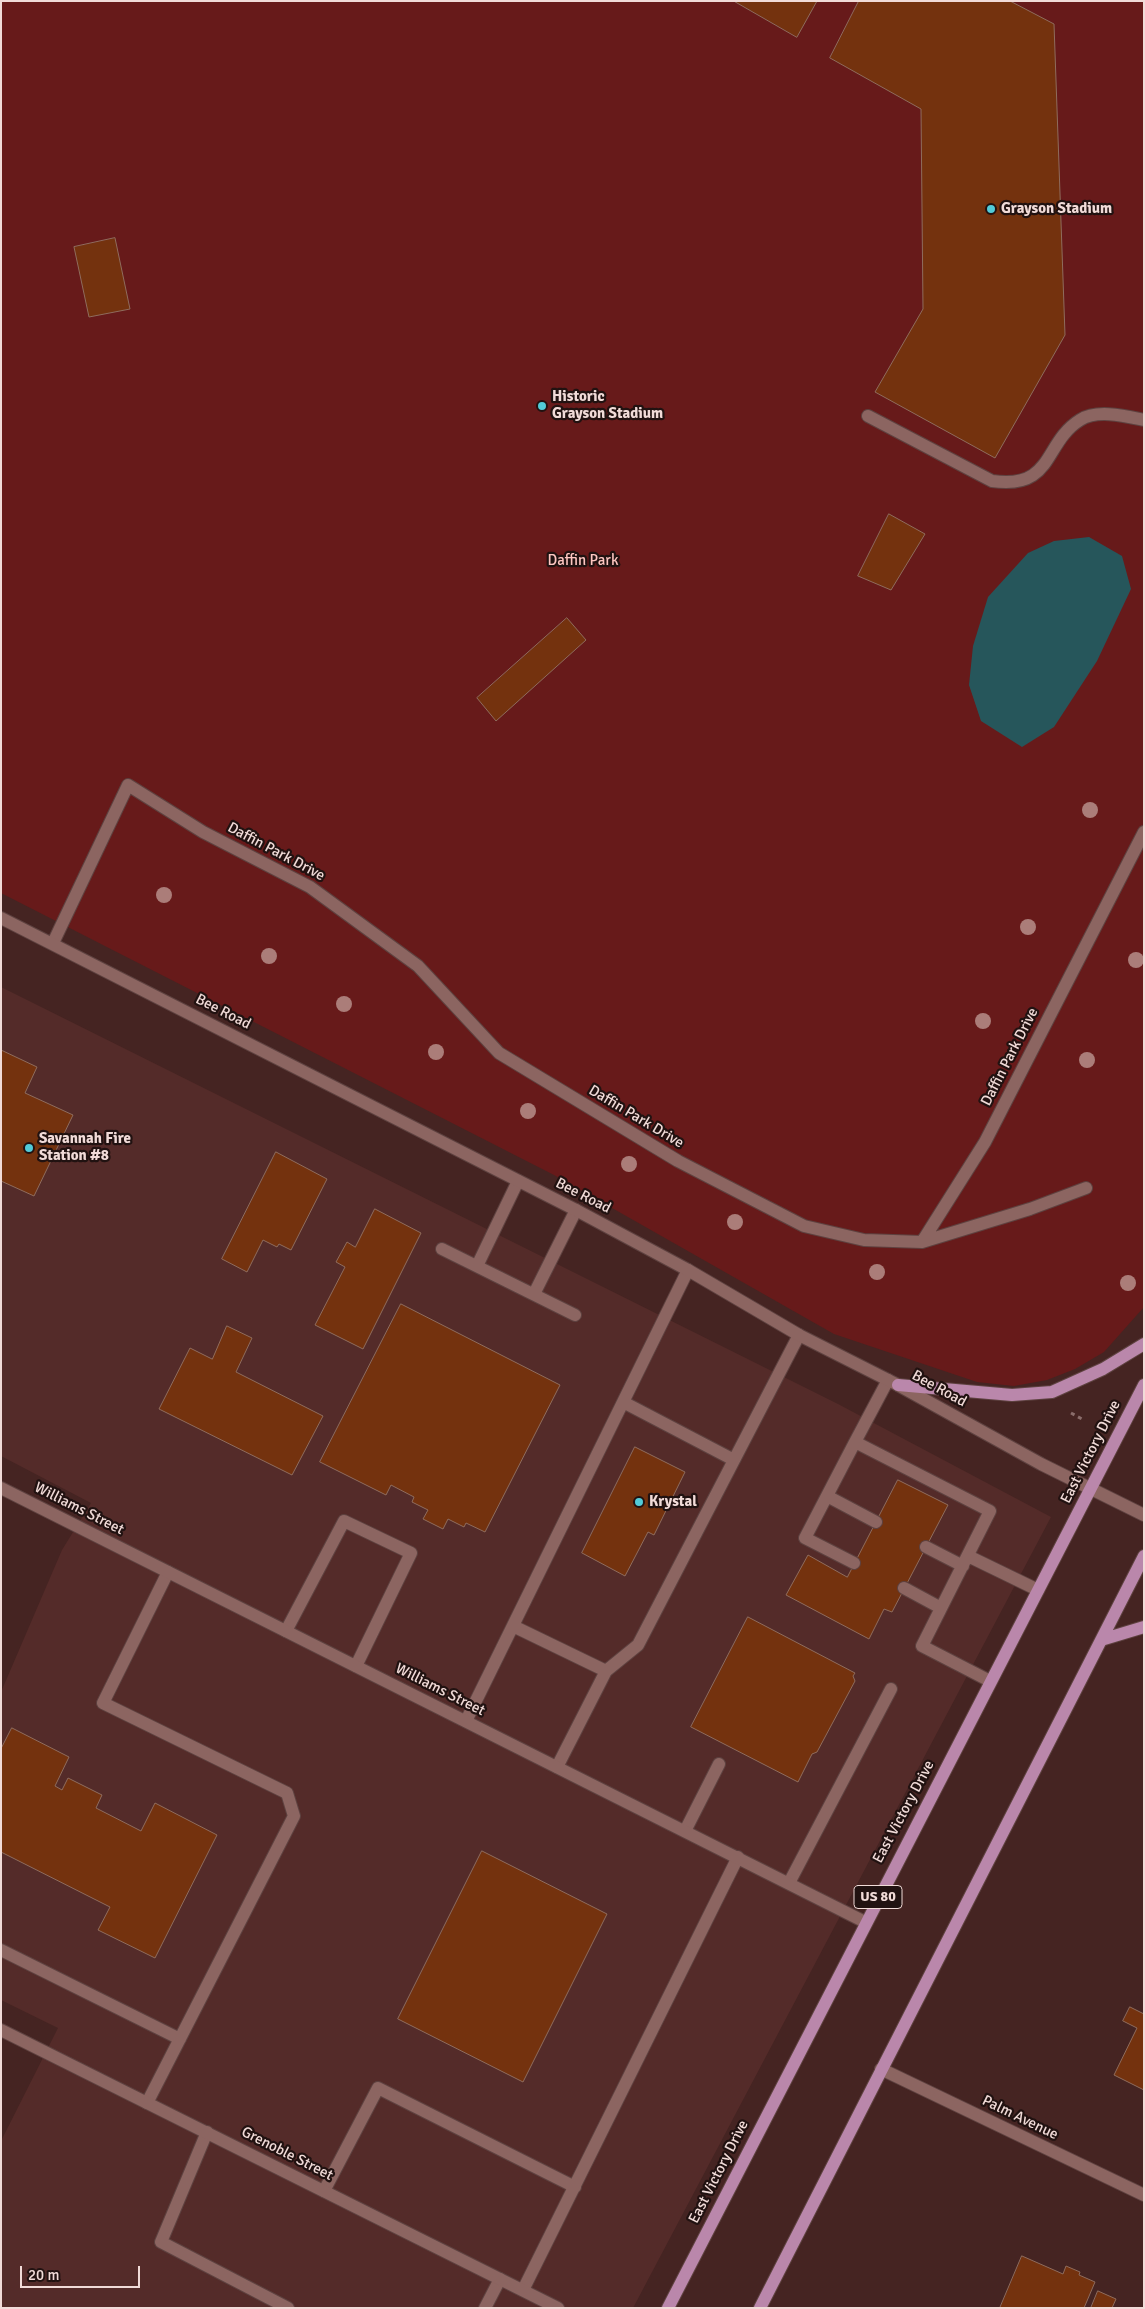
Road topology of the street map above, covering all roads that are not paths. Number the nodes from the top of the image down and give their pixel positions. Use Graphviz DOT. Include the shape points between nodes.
graph roads {
  1 [pos="868,416"];
  2 [pos="1144,420"];
  3 [pos="1144,832"];
  4 [pos="1,918"];
  5 [pos="53,943"];
  6 [pos="518,1181"];
  7 [pos="1086,1188"];
  8 [pos="576,1210"];
  9 [pos="922,1242"];
  10 [pos="442,1249"];
  11 [pos="477,1266"];
  12 [pos="688,1270"];
  13 [pos="534,1294"];
  14 [pos="575,1314"];
  15 [pos="799,1335"];
  16 [pos="1144,1344"];
  17 [pos="893,1383"];
  18 [pos="1144,1385"];
  19 [pos="623,1402"];
  20 [pos="855,1442"];
  21 [pos="734,1460"];
  22 [pos="1,1488"];
  23 [pos="1091,1488"];
  24 [pos="827,1496"];
  25 [pos="1144,1515"];
  26 [pos="876,1522"];
  27 [pos="926,1547"];
  28 [pos="1144,1556"];
  29 [pos="965,1561"];
  30 [pos="854,1563"];
  31 [pos="168,1572"];
  32 [pos="904,1588"];
  33 [pos="1038,1590"];
  34 [pos="941,1608"];
  35 [pos="513,1626"];
  36 [pos="1144,1627"];
  37 [pos="286,1631"];
  38 [pos="1101,1640"];
  39 [pos="356,1666"];
  40 [pos="606,1671"];
  41 [pos="990,1681"];
  42 [pos="890,1689"];
  43 [pos="466,1721"];
  44 [pos="719,1764"];
  45 [pos="557,1767"];
  46 [pos="685,1831"];
  47 [pos="738,1858"];
  48 [pos="789,1883"];
  49 [pos="865,1922"];
  50 [pos="1,1950"];
  51 [pos="1,2030"];
  52 [pos="180,2040"];
  53 [pos="881,2069"];
  54 [pos="147,2103"];
  55 [pos="207,2132"];
  56 [pos="575,2187"];
  57 [pos="324,2191"];
  58 [pos="1144,2195"];
  59 [pos="500,2279"];
  60 [pos="523,2290"];
  61 [pos="288,2308"];
  62 [pos="485,2308"];
  63 [pos="558,2308"];
  64 [pos="668,2308"];
  65 [pos="760,2308"];
  1 -- 2 [label="street" via="992,480 1008,483 1041,470 1063,437 1080,420 1121,415"];
  3 -- 9 [label="street, Daffin Park Drive" via="985,1142"];
  4 -- 5 [label="street, Bee Road"];
  5 -- 6 [label="street, Bee Road"];
  5 -- 9 [label="street, Daffin Park Drive" via="128,785 203,832 310,887 418,966 499,1053 678,1160 804,1226 864,1240"];
  6 -- 8 [label="street, Bee Road"];
  6 -- 11 [label="street"];
  7 -- 9 [label="street"];
  8 -- 12 [label="street, Bee Road"];
  8 -- 13 [label="street"];
  10 -- 11 [label="street"];
  11 -- 13 [label="street"];
  12 -- 15 [label="street, Bee Road"];
  12 -- 19 [label="street"];
  13 -- 14 [label="street"];
  15 -- 17 [label="street, Bee Road"];
  15 -- 21 [label="street"];
  16 -- 17 [label="main road" via="1103,1369 1052,1392 1012,1395"];
  17 -- 20 [label="street"];
  17 -- 23 [label="street, Bee Road"];
  18 -- 23 [label="main road, East Victory Drive / US 80"];
  19 -- 21 [label="street"];
  19 -- 35 [label="street"];
  20 -- 24 [label="street"];
  20 -- 29 [label="street" via="990,1511"];
  21 -- 40 [label="street" via="638,1645"];
  22 -- 31 [label="street, Williams Street"];
  23 -- 25 [label="street, Bee Road"];
  23 -- 33 [label="main road, East Victory Drive / US 80"];
  24 -- 26 [label="street"];
  24 -- 30 [label="street" via="805,1538"];
  27 -- 29 [label="street"];
  28 -- 38 [label="main road"];
  29 -- 33 [label="street"];
  29 -- 34 [label="street"];
  31 -- 37 [label="street, Williams Street"];
  31 -- 52 [label="street" via="103,1703 287,1793 294,1816"];
  32 -- 34 [label="street"];
  33 -- 41 [label="main road, East Victory Drive / US 80"];
  34 -- 41 [label="street" via="922,1646"];
  35 -- 40 [label="street"];
  35 -- 43 [label="street"];
  36 -- 38 [label="main road"];
  37 -- 39 [label="street, Williams Street"];
  37 -- 39 [label="street" via="344,1521 411,1553"];
  38 -- 53 [label="main road"];
  39 -- 43 [label="street, Williams Street"];
  40 -- 45 [label="street"];
  41 -- 49 [label="main road, East Victory Drive / US 80"];
  42 -- 48 [label="street"];
  43 -- 45 [label="street, Williams Street"];
  44 -- 46 [label="street"];
  45 -- 46 [label="street, Williams Street"];
  46 -- 47 [label="street, Williams Street"];
  47 -- 48 [label="street, Williams Street"];
  47 -- 56 [label="street"];
  48 -- 49 [label="street, Williams Street"];
  49 -- 64 [label="main road, East Victory Drive / US 80"];
  50 -- 52 [label="street"];
  51 -- 54 [label="street, Grenoble Street"];
  52 -- 54 [label="street"];
  53 -- 58 [label="street, Palm Avenue"];
  53 -- 65 [label="main road"];
  54 -- 55 [label="street, Grenoble Street"];
  55 -- 57 [label="street, Grenoble Street"];
  55 -- 61 [label="street" via="161,2242"];
  56 -- 57 [label="street" via="378,2088"];
  56 -- 60 [label="street"];
  57 -- 59 [label="street, Grenoble Street"];
  59 -- 60 [label="street, Grenoble Street"];
  59 -- 62 [label="street"];
  60 -- 63 [label="street, Grenoble Street"];
}
